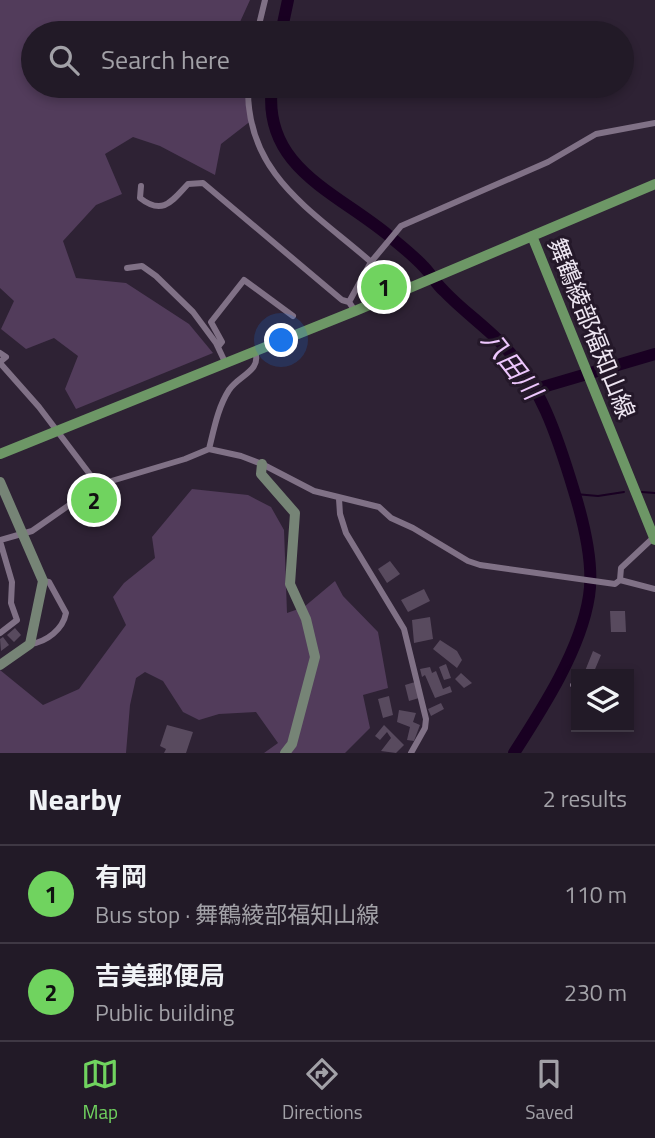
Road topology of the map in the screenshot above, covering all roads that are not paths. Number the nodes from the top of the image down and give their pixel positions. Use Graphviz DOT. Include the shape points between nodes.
graph roads {
  1 [pos="265,0"];
  2 [pos="260,21"];
  3 [pos="249,98"];
  4 [pos="655,123"];
  5 [pos="655,184"];
  6 [pos="141,186"];
  7 [pos="532,236"];
  8 [pos="371,262"];
  9 [pos="127,268"];
  10 [pos="352,306"];
  11 [pos="292,316"];
  12 [pos="218,347"];
  13 [pos="255,351"];
  14 [pos="0,353"];
  15 [pos="0,362"];
  16 [pos="225,362"];
  17 [pos="57,430"];
  18 [pos="209,449"];
  19 [pos="0,454"];
  20 [pos="261,464"];
  21 [pos="0,482"];
  22 [pos="98,485"];
  23 [pos="339,499"];
  24 [pos="21,533"];
  25 [pos="655,538"];
  26 [pos="0,540"];
  27 [pos="620,580"];
  28 [pos="43,581"];
  29 [pos="655,589"];
  30 [pos="0,633"];
  31 [pos="30,644"];
  32 [pos="0,664"];
  33 [pos="285,753"];
  34 [pos="411,753"];
  1 -- 2 [label="street"];
  3 -- 8 [label="street" via="254,135 270,167 303,205"];
  4 -- 8 [label="street" via="596,134 548,162 401,226"];
  5 -- 7 [label="main road"];
  6 -- 10 [label="street" via="140,198 157,207 188,184 203,183"];
  7 -- 10 [label="main road, 舞鶴綾部福知山線" via="408,288"];
  7 -- 25 [label="main road, 舞鶴綾部福知山線"];
  8 -- 10 [label="street"];
  9 -- 12 [label="street" via="142,266 156,276 193,312"];
  10 -- 13 [label="main road, 舞鶴綾部福知山線"];
  11 -- 12 [label="street" via="244,280 212,322 222,342"];
  12 -- 16 [label="street"];
  13 -- 16 [label="main road, 舞鶴綾部福知山線"];
  13 -- 18 [label="street" via="254,368 230,388 220,409"];
  14 -- 15 [label="street" via="6,357"];
  15 -- 17 [label="street"];
  16 -- 17 [label="main road, 舞鶴綾部福知山線"];
  17 -- 19 [label="main road, 舞鶴綾部福知山線"];
  17 -- 22 [label="street"];
  18 -- 20 [label="street"];
  18 -- 22 [label="street"];
  20 -- 23 [label="street"];
  20 -- 33 [label="street" via="261,474 295,513 290,584 306,619 315,657 292,744"];
  21 -- 24 [label="street"];
  22 -- 24 [label="street" via="52,519"];
  23 -- 27 [label="street" via="379,508 468,561 604,583"];
  23 -- 34 [label="street" via="346,533 404,629 426,719"];
  24 -- 26 [label="street"];
  24 -- 28 [label="street"];
  25 -- 27 [label="street" via="621,568"];
  26 -- 30 [label="street" via="17,620"];
  27 -- 29 [label="street"];
  28 -- 31 [label="street"];
  28 -- 31 [label="street" via="49,582 66,613 61,628"];
  31 -- 32 [label="street"];
}
